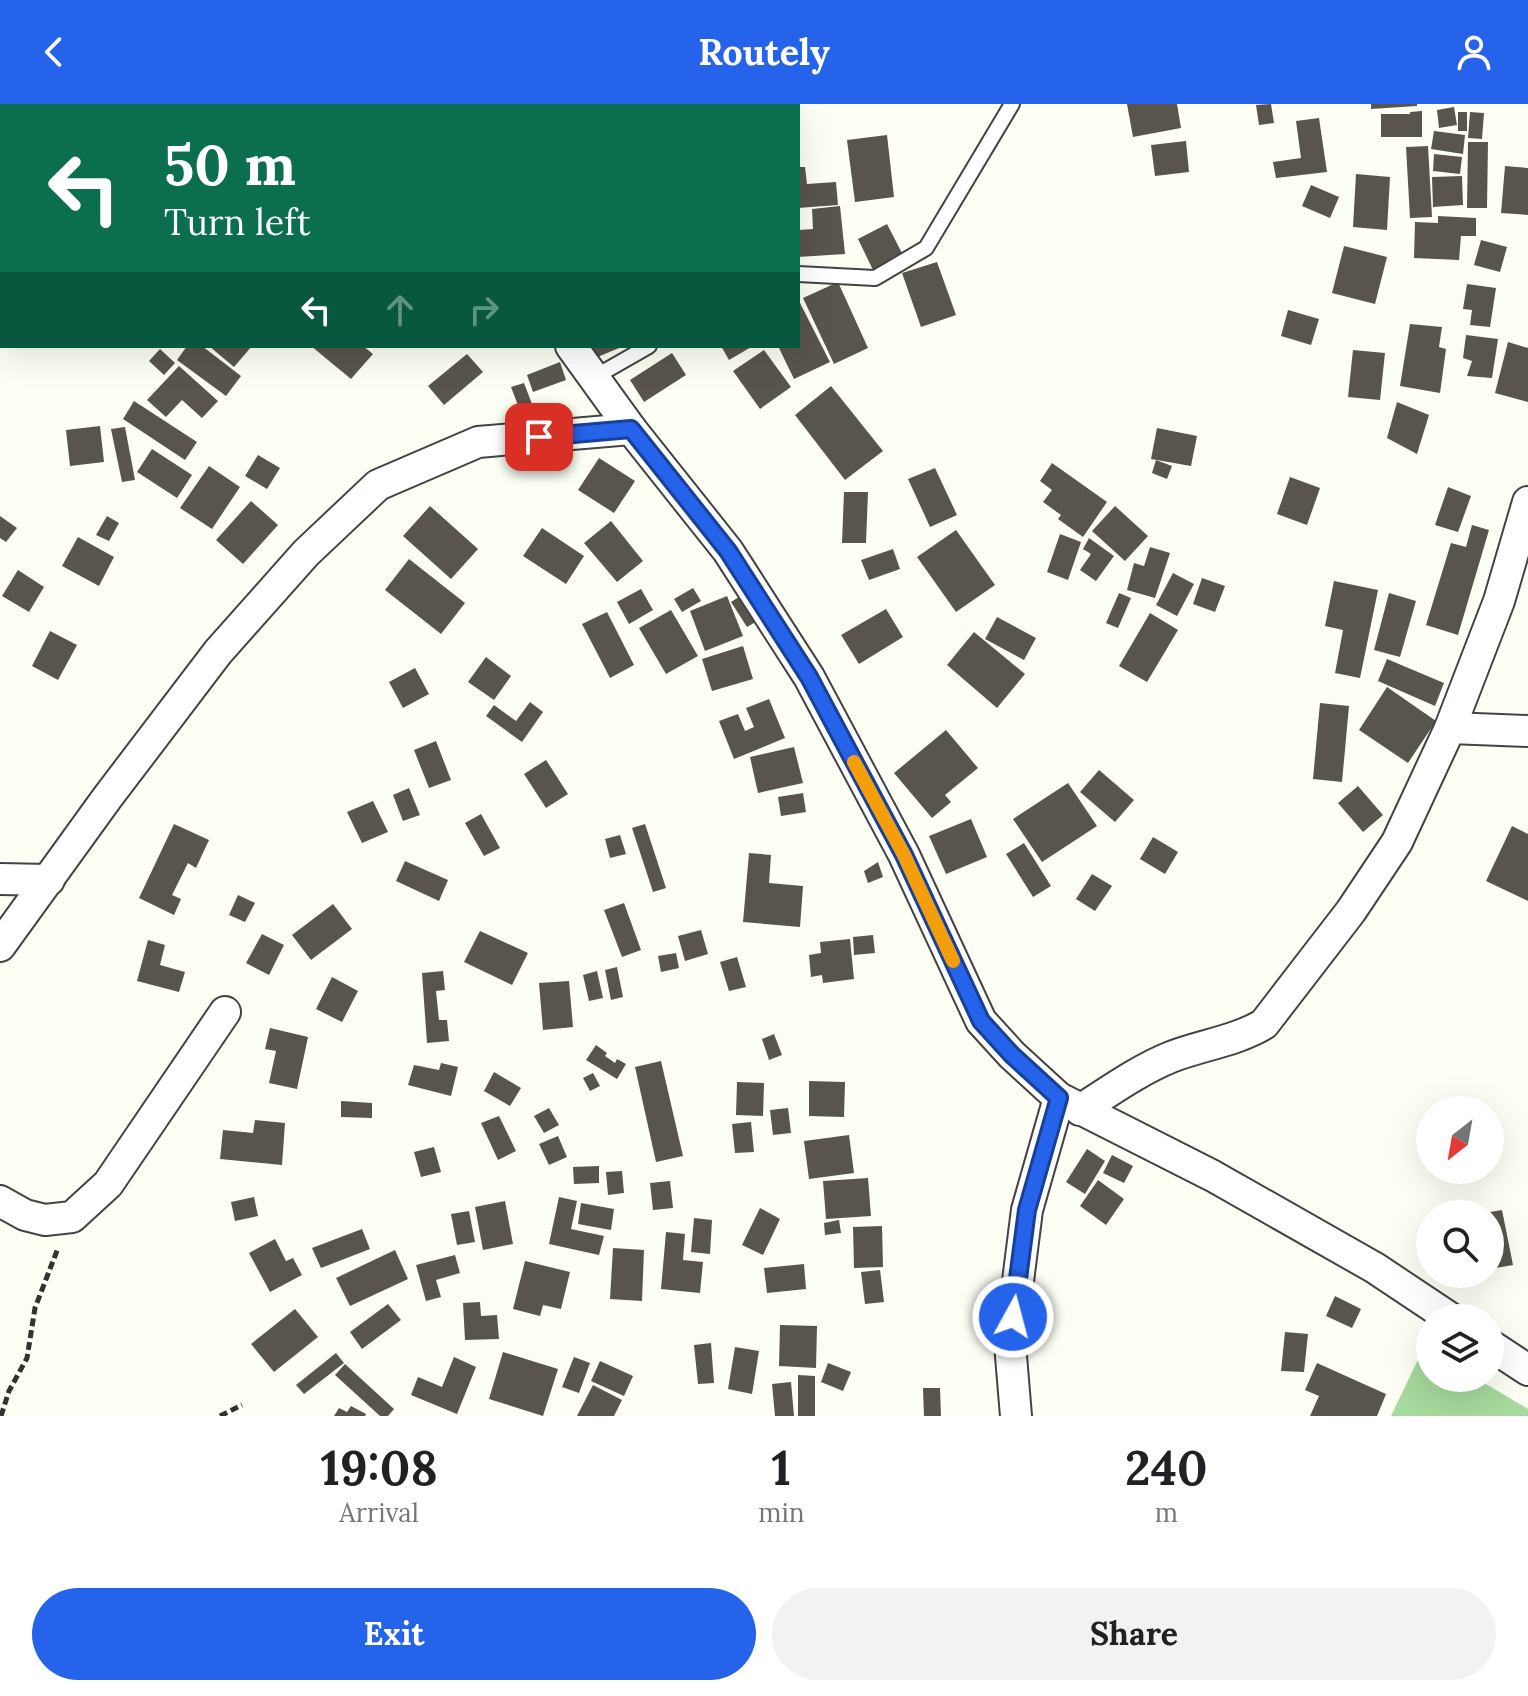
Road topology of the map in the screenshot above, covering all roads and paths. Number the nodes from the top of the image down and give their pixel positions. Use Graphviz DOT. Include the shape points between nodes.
graph roads {
  1 [pos="1012,104"];
  2 [pos="800,274"];
  3 [pos="572,348"];
  4 [pos="646,348"];
  5 [pos="593,378"];
  6 [pos="631,429"];
  7 [pos="1528,502"];
  8 [pos="1450,728"];
  9 [pos="1528,731"];
  10 [pos="0,879"];
  11 [pos="49,880"];
  12 [pos="0,946"];
  13 [pos="225,1012"];
  14 [pos="1070,1104"];
  15 [pos="2,1205"];
  16 [pos="72,1217"];
  17 [pos="1429,1304"];
  18 [pos="1504,1354"];
  19 [pos="1528,1370"];
  20 [pos="242,1405"];
  21 [pos="1,1416"];
  22 [pos="220,1416"];
  23 [pos="1016,1416"];
  1 -- 2 [label="lane" via="926,248 875,278"];
  3 -- 5 [label="street"];
  4 -- 5 [label="lane"];
  5 -- 6 [label="street"];
  6 -- 11 [label="street" via="478,442 378,485 306,553 218,652"];
  6 -- 14 [label="street" via="728,551 809,677 904,855 981,1021"];
  7 -- 8 [label="street" via="1499,601"];
  8 -- 9 [label="street"];
  8 -- 14 [label="street" via="1397,842 1264,1024 1170,1058"];
  10 -- 11 [label="street"];
  11 -- 12 [label="street"];
  13 -- 16 [label="street" via="108,1184"];
  14 -- 17 [label="street" via="1213,1176"];
  14 -- 23 [label="street" via="1027,1210 1010,1344"];
  15 -- 16 [label="street" via="45,1220"];
  16 -- 21 [label="path" via="35,1308 27,1358"];
  18 -- 19 [label="street"];
  20 -- 22 [label="path"];
}
